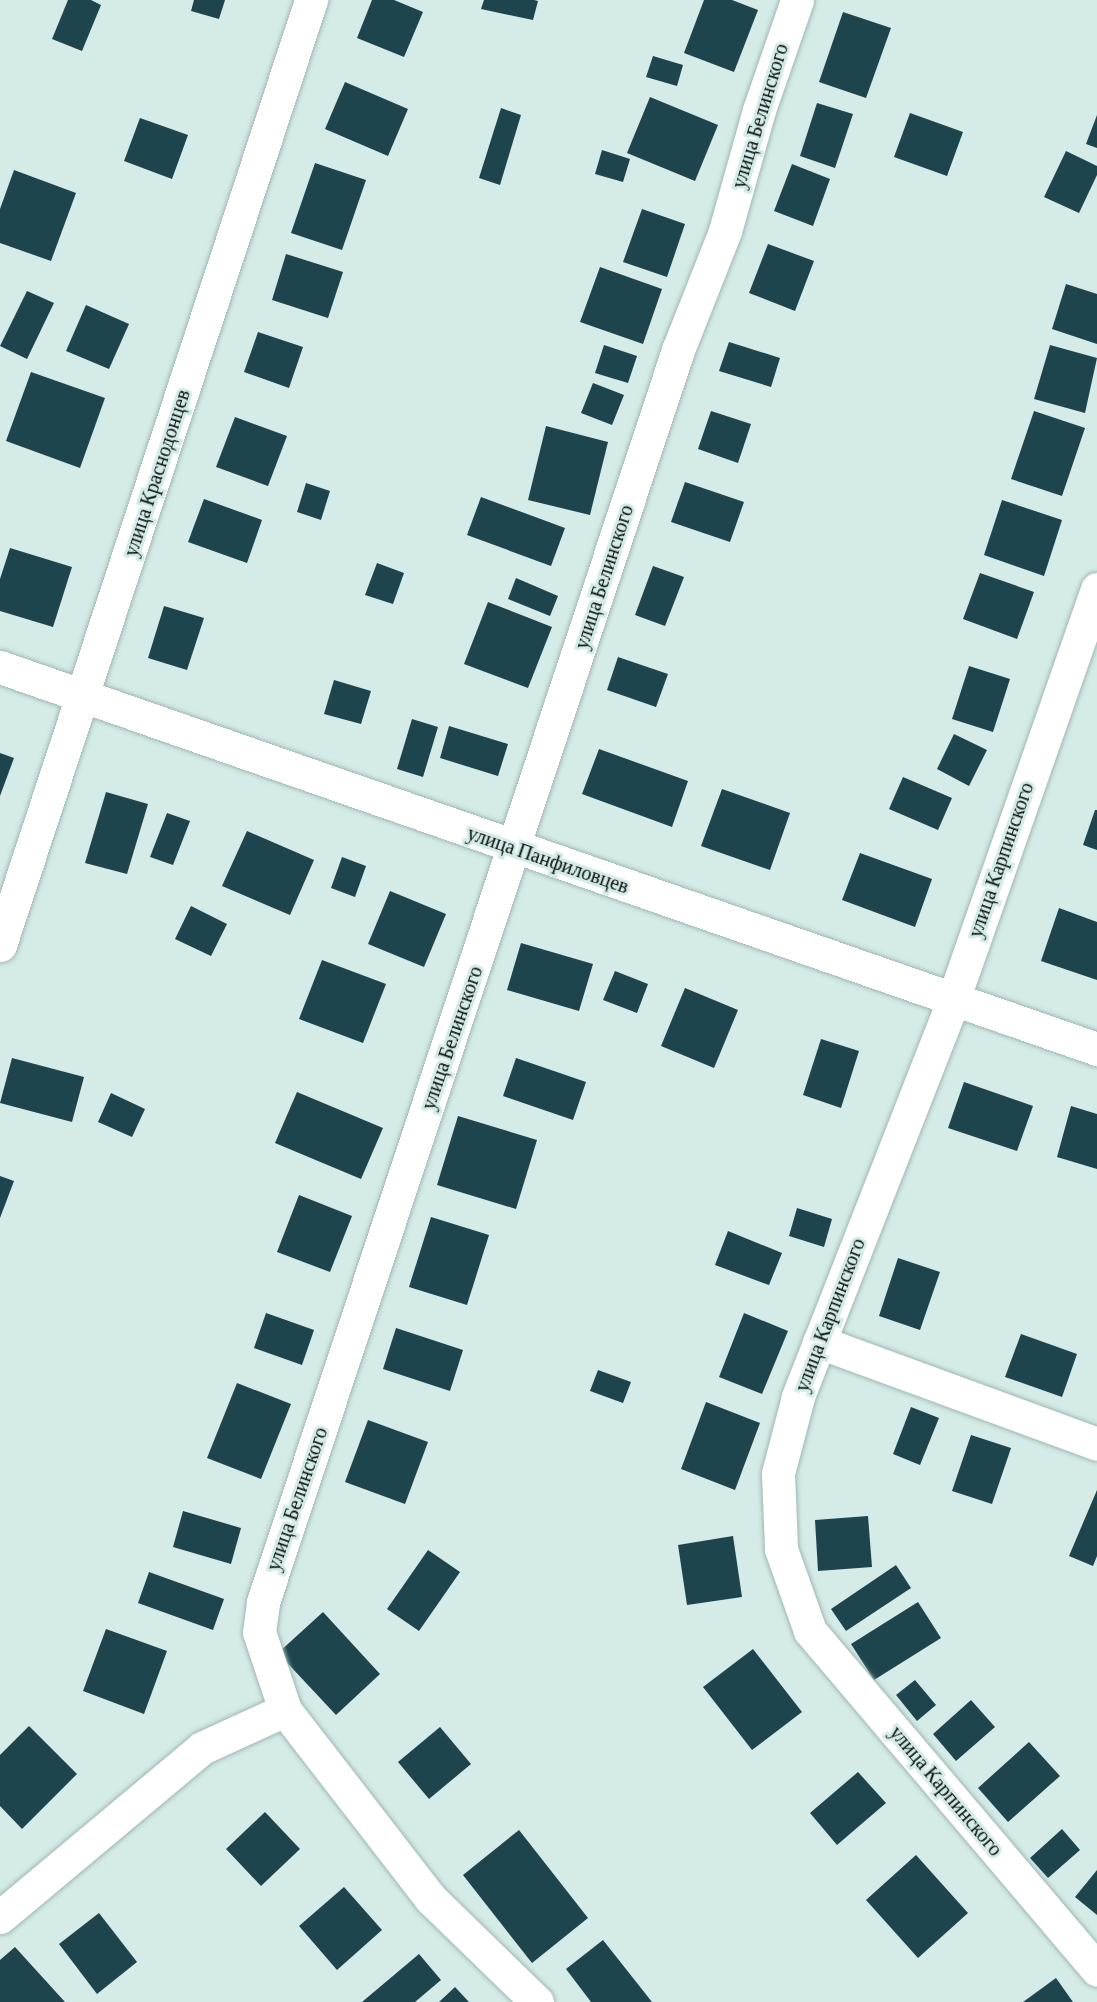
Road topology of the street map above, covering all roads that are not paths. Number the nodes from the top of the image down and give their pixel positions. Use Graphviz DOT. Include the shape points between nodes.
graph roads {
  1 [pos="311,0"];
  2 [pos="797,0"];
  3 [pos="1097,589"];
  4 [pos="1090,627"];
  5 [pos="0,667"];
  6 [pos="85,695"];
  7 [pos="516,849"];
  8 [pos="0,945"];
  9 [pos="953,1001"];
  10 [pos="1097,1049"];
  11 [pos="819,1342"];
  12 [pos="1097,1444"];
  13 [pos="285,1710"];
  14 [pos="0,1917"];
  15 [pos="1097,1970"];
  16 [pos="537,2002"];
  1 -- 6 [label="street, улица Краснодонцев"];
  2 -- 7 [label="street, улица Белинского" via="759,110 725,231 678,350"];
  3 -- 4 [label="street, улица Карпинского"];
  4 -- 9 [label="street, улица Карпинского"];
  5 -- 6 [label="street, улица Панфиловцев"];
  6 -- 7 [label="street, улица Панфиловцев"];
  6 -- 8 [label="street, улица Краснодонцев"];
  7 -- 9 [label="street, улица Панфиловцев"];
  7 -- 13 [label="street, улица Белинского" via="263,1602 259,1632"];
  9 -- 10 [label="street, улица Панфиловцев"];
  9 -- 11 [label="street, улица Карпинского"];
  11 -- 12 [label="street"];
  11 -- 15 [label="street, улица Карпинского" via="798,1397 778,1473 781,1549 810,1631"];
  13 -- 14 [label="street" via="202,1748"];
  13 -- 16 [label="street, улица Белинского" via="431,1899"];
}
